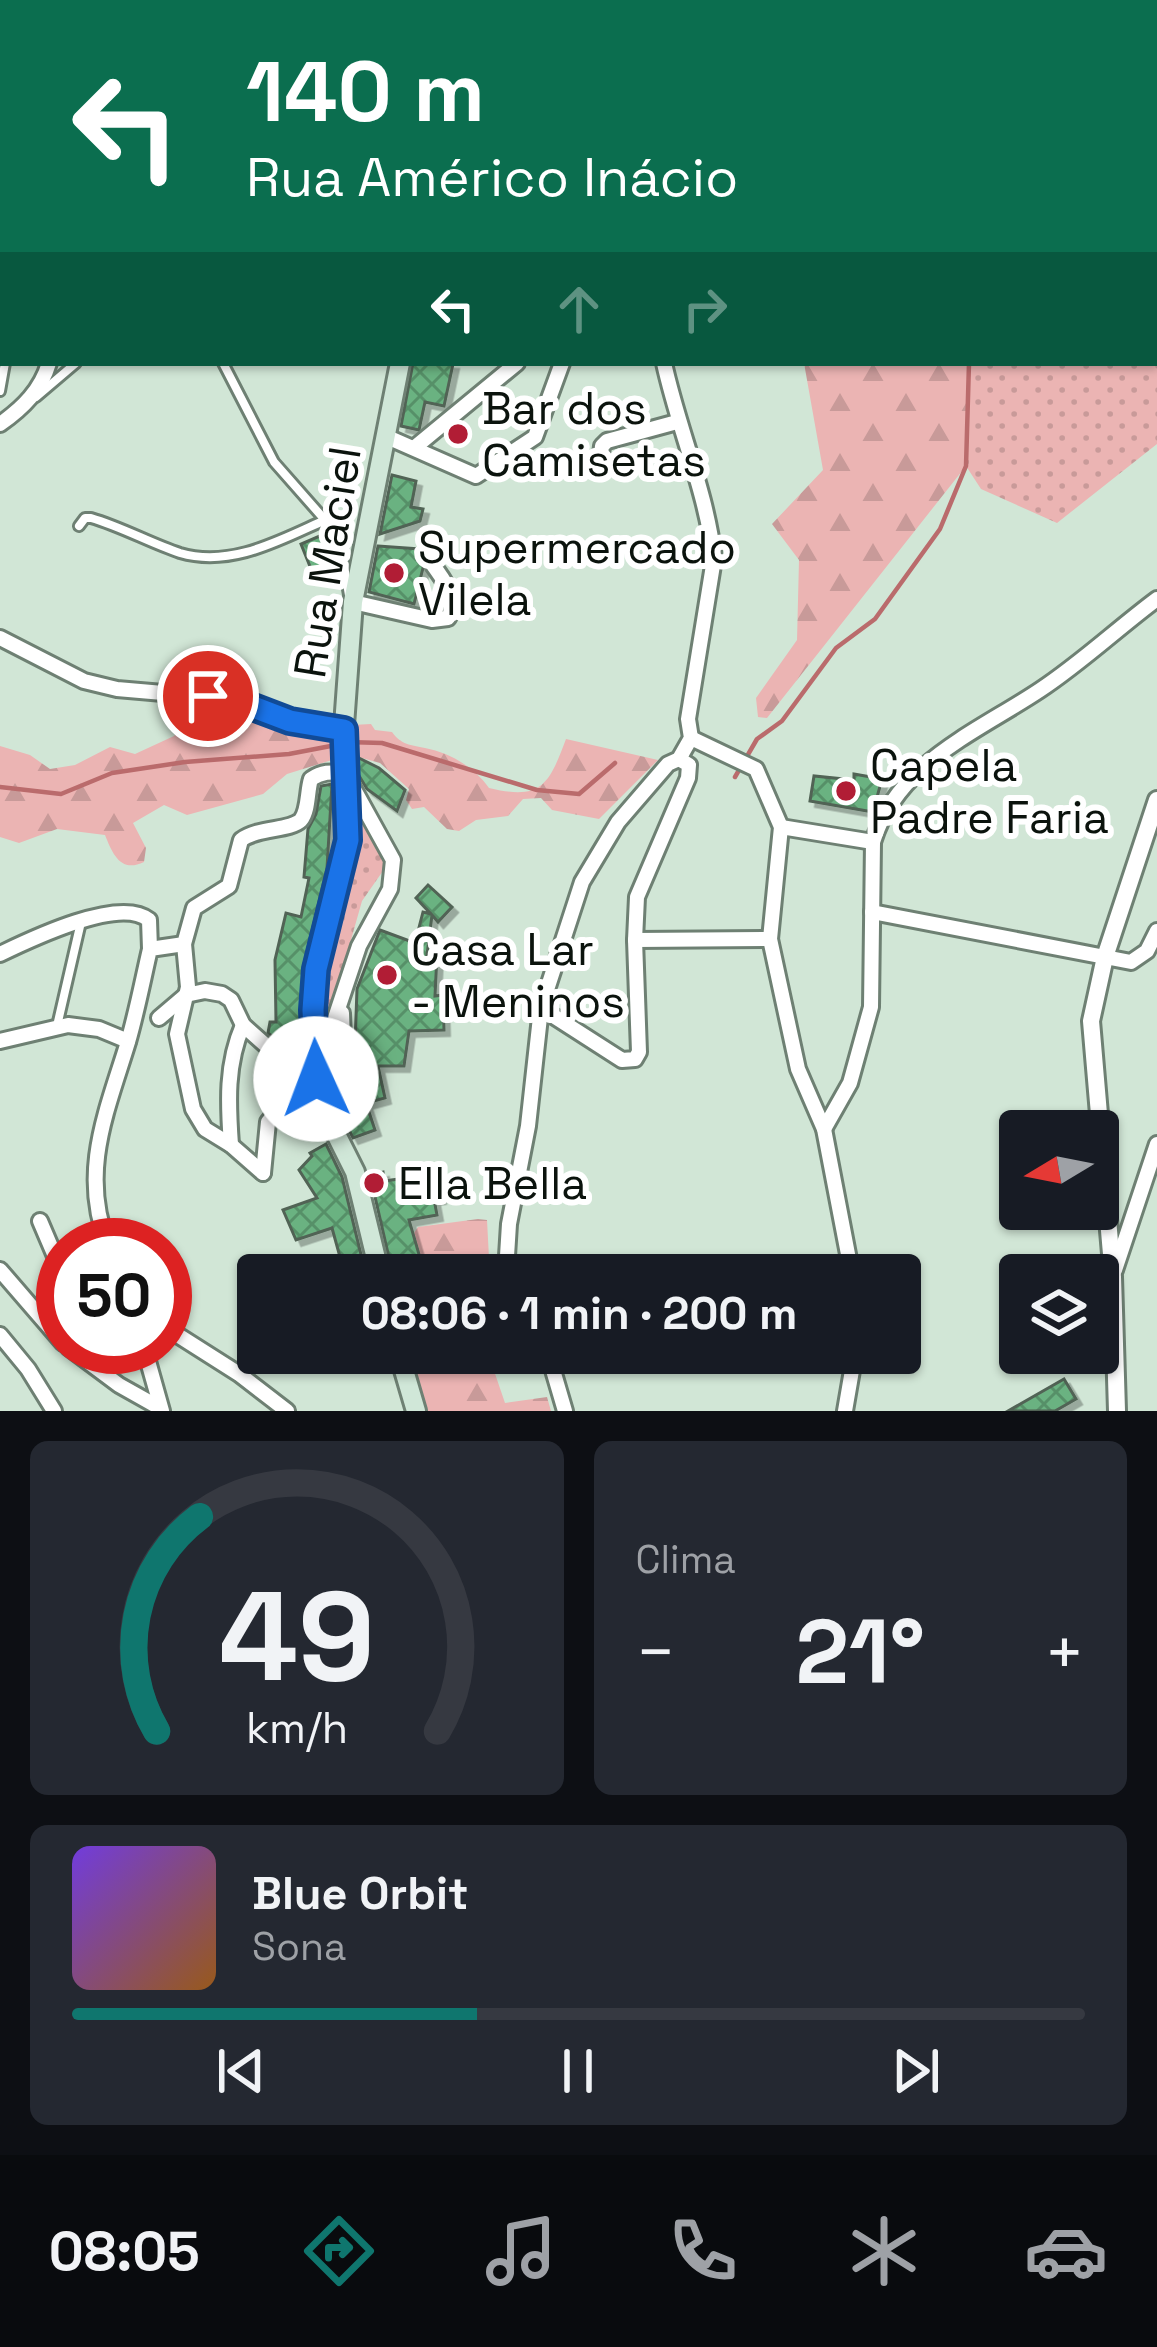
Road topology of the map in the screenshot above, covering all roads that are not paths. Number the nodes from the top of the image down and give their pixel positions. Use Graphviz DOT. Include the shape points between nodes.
graph roads {
  1 [pos="48,366"];
  2 [pos="72,366"];
  3 [pos="225,366"];
  4 [pos="399,366"];
  5 [pos="513,366"];
  6 [pos="561,366"];
  7 [pos="665,366"];
  8 [pos="23,407"];
  9 [pos="677,422"];
  10 [pos="0,424"];
  11 [pos="385,436"];
  12 [pos="414,448"];
  13 [pos="599,471"];
  14 [pos="325,520"];
  15 [pos="79,526"];
  16 [pos="434,565"];
  17 [pos="1157,598"];
  18 [pos="352,607"];
  19 [pos="0,638"];
  20 [pos="344,735"];
  21 [pos="691,738"];
  22 [pos="680,759"];
  23 [pos="344,767"];
  24 [pos="1157,800"];
  25 [pos="781,827"];
  26 [pos="873,842"];
  27 [pos="872,912"];
  28 [pos="81,922"];
  29 [pos="1157,931"];
  30 [pos="770,939"];
  31 [pos="635,940"];
  32 [pos="184,944"];
  33 [pos="150,949"];
  34 [pos="0,954"];
  35 [pos="1105,957"];
  36 [pos="186,995"];
  37 [pos="342,1006"];
  38 [pos="541,1009"];
  39 [pos="159,1018"];
  40 [pos="243,1025"];
  41 [pos="57,1026"];
  42 [pos="0,1041"];
  43 [pos="128,1041"];
  44 [pos="344,1068"];
  45 [pos="313,1092"];
  46 [pos="824,1129"];
  47 [pos="1157,1144"];
  48 [pos="232,1145"];
  49 [pos="101,1218"];
  50 [pos="375,1254"];
  51 [pos="507,1254"];
  52 [pos="848,1254"];
  53 [pos="1111,1254"];
  54 [pos="1119,1259"];
  55 [pos="0,1270"];
  56 [pos="36,1312"];
  57 [pos="0,1335"];
  58 [pos="192,1344"];
  59 [pos="104,1374"];
  60 [pos="149,1374"];
  61 [pos="406,1374"];
  62 [pos="554,1374"];
  63 [pos="851,1374"];
  64 [pos="1116,1374"];
  65 [pos="161,1409"];
  66 [pos="53,1411"];
  67 [pos="287,1411"];
  68 [pos="416,1411"];
  69 [pos="565,1411"];
  70 [pos="845,1411"];
  71 [pos="1117,1411"];
  1 -- 8 [label="street"];
  2 -- 8 [label="lane"];
  3 -- 14 [label="lane" via="274,461"];
  4 -- 11 [label="main road, Rua Maciel"];
  5 -- 12 [label="street"];
  6 -- 12 [label="street" via="535,437 476,476"];
  7 -- 9 [label="street"];
  8 -- 10 [label="street"];
  9 -- 13 [label="street" via="607,441"];
  9 -- 21 [label="street" via="714,559"];
  11 -- 12 [label="street"];
  11 -- 18 [label="main road, Rua Maciel"];
  14 -- 15 [label="lane" via="238,556 212,557 183,554 91,518"];
  14 -- 18 [label="lane"];
  16 -- 18 [label="street" via="450,592 448,618"];
  17 -- 26 [label="street" via="909,780"];
  18 -- 20 [label="main road, Rua Maciel"];
  19 -- 20 [label="street" via="84,681 232,699"];
  20 -- 23 [label="main road, Rua Maciel"];
  21 -- 22 [label="street"];
  21 -- 25 [label="street" via="757,770"];
  22 -- 31 [label="street" via="688,778 638,898"];
  22 -- 38 [label="street" via="618,822 582,882"];
  23 -- 32 [label="street" via="311,779 298,823 241,840 229,886 194,908"];
  23 -- 37 [label="street, Rua Maciel" via="393,860 390,889 359,946"];
  23 -- 45 [label="main road, Rua Maciel" via="348,840 316,969"];
  24 -- 35 [label="street"];
  25 -- 26 [label="street"];
  25 -- 30 [label="street"];
  26 -- 27 [label="street"];
  27 -- 35 [label="street"];
  27 -- 46 [label="street" via="871,1007 850,1083"];
  28 -- 33 [label="street" via="140,913 149,920"];
  28 -- 34 [label="street"];
  28 -- 41 [label="lane"];
  29 -- 35 [label="street" via="1131,962"];
  30 -- 31 [label="street"];
  30 -- 46 [label="street" via="798,1069"];
  31 -- 38 [label="street" via="635,1059 622,1060"];
  32 -- 33 [label="street"];
  32 -- 36 [label="street"];
  33 -- 43 [label="street"];
  35 -- 53 [label="street" via="1091,1021"];
  36 -- 39 [label="street"];
  36 -- 40 [label="street" via="222,994"];
  36 -- 48 [label="street" via="177,1034 187,1090 205,1129"];
  37 -- 44 [label="street"];
  37 -- 45 [label="street, Rua Maciel"];
  38 -- 51 [label="street"];
  40 -- 45 [label="street"];
  40 -- 48 [label="street" via="229,1074"];
  41 -- 42 [label="street"];
  41 -- 43 [label="street"];
  43 -- 49 [label="street" via="97,1157"];
  45 -- 48 [label="street" via="300,1108 268,1122 262,1173"];
  45 -- 50 [label="main road, Rua Maciel" via="355,1172"];
  46 -- 52 [label="street"];
  47 -- 54 [label="street"];
  55 -- 56 [label="street"];
  57 -- 66 [label="street"];
  58 -- 67 [label="street"];
  59 -- 65 [label="street"];
  60 -- 65 [label="street"];
  61 -- 68 [label="main road"];
  62 -- 69 [label="street"];
  63 -- 70 [label="street"];
  64 -- 71 [label="street"];
}
